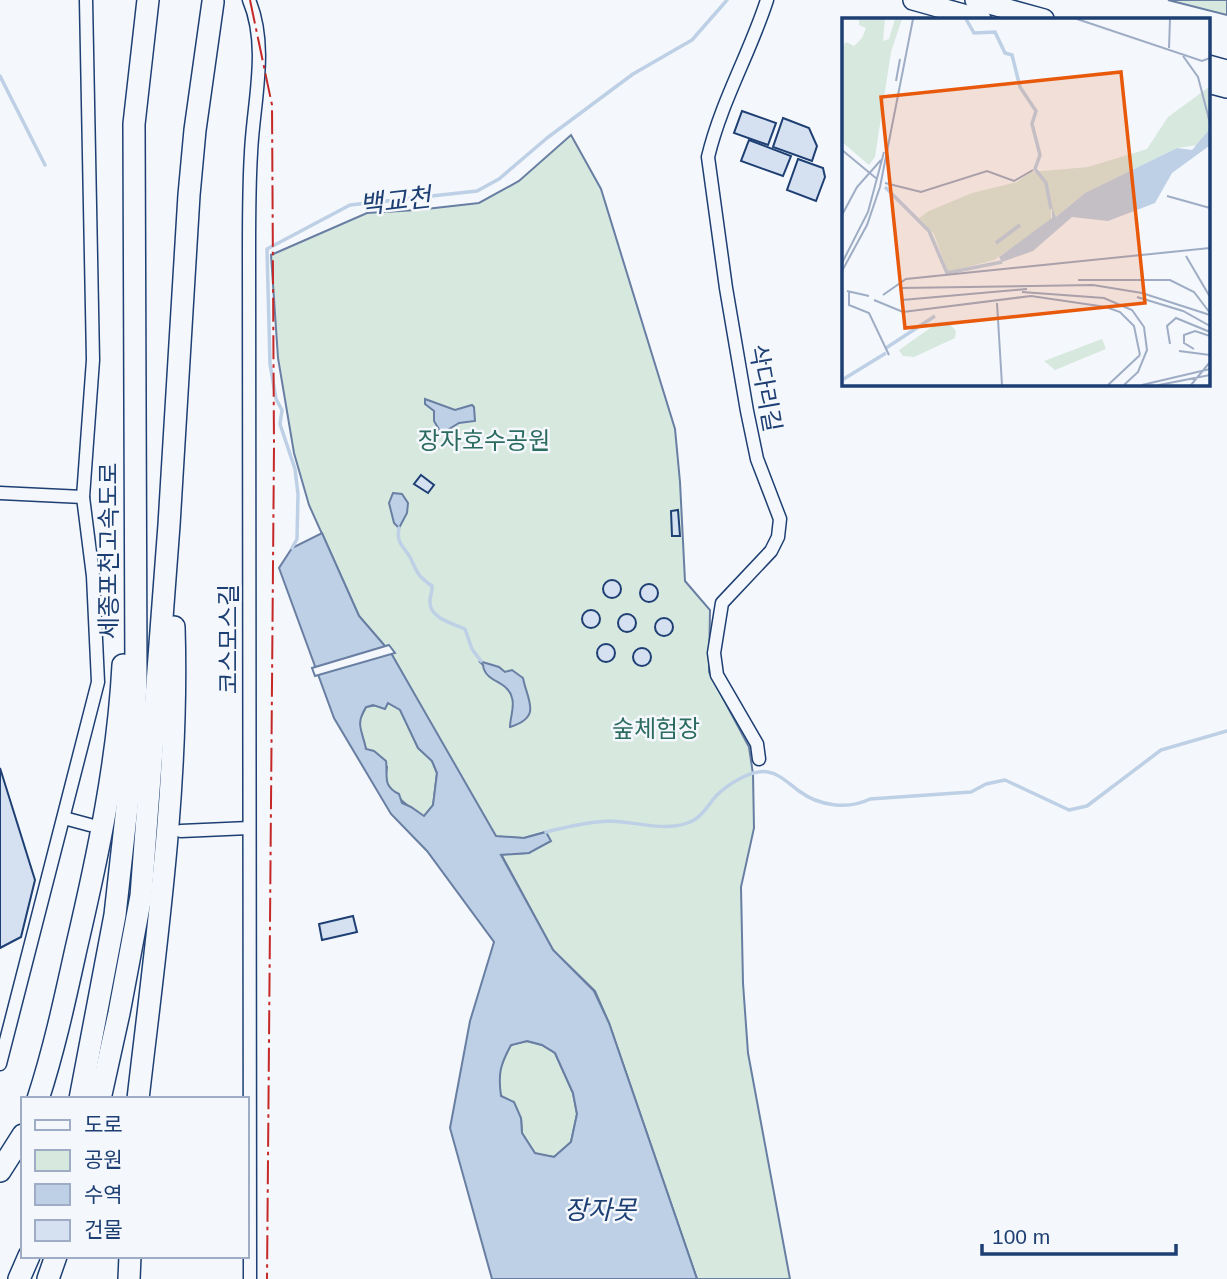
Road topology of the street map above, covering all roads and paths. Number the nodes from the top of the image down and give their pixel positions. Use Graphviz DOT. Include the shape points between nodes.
graph roads {
  1 [pos="86,0"];
  2 [pos="148,0"];
  3 [pos="249,0"];
  4 [pos="767,0"];
  5 [pos="913,0"];
  6 [pos="975,0"];
  7 [pos="213,2"];
  8 [pos="977,18"];
  9 [pos="1040,18"];
  10 [pos="1210,66"];
  11 [pos="1227,70"];
  12 [pos="1210,84"];
  13 [pos="1227,88"];
  14 [pos="0,494"];
  15 [pos="83,498"];
  16 [pos="136,520"];
  17 [pos="169,524"];
  18 [pos="759,759"];
  19 [pos="64,818"];
  20 [pos="90,825"];
  21 [pos="249,828"];
  22 [pos="181,831"];
  23 [pos="0,1064"];
  24 [pos="39,1097"];
  25 [pos="80,1097"];
  26 [pos="100,1097"];
  27 [pos="138,1097"];
  28 [pos="21,1138"];
  29 [pos="0,1171"];
  30 [pos="29,1258"];
  31 [pos="130,1258"];
  32 [pos="21,1279"];
  33 [pos="130,1279"];
  34 [pos="250,1279"];
  1 -- 15 [label="street" via="93,360"];
  2 -- 16 [label="highway, 세종포천고속도로" via="134,124"];
  3 -- 21 [label="street, 코스모스길" via="257,32 258,78 249,244"];
  4 -- 18 [label="street, 삭다리길" via="708,157 747,411 757,459 780,519 771,551 722,603 714,653 717,675 757,744"];
  5 -- 8 [label="main road"];
  6 -- 9 [label="main road"];
  7 -- 17 [label="highway" via="191,169"];
  10 -- 11 [label="main road"];
  12 -- 13 [label="main road"];
  14 -- 15 [label="street"];
  15 -- 19 [label="street" via="93,576 98,682"];
  16 -- 24 [label="highway" via="104,818"];
  16 -- 25 [label="highway, 세종포천고속도로" via="133,754 125,842"];
  17 -- 26 [label="highway" via="141,896"];
  17 -- 27 [label="highway" via="173,739 167,845"];
  19 -- 20 [label="street"];
  19 -- 23 [label="street"];
  21 -- 22 [label="street"];
  21 -- 34 [label="street, 코스모스길"];
  28 -- 29 [label="highway"];
  30 -- 32 [label="highway"];
  31 -- 33 [label="highway"];
}
